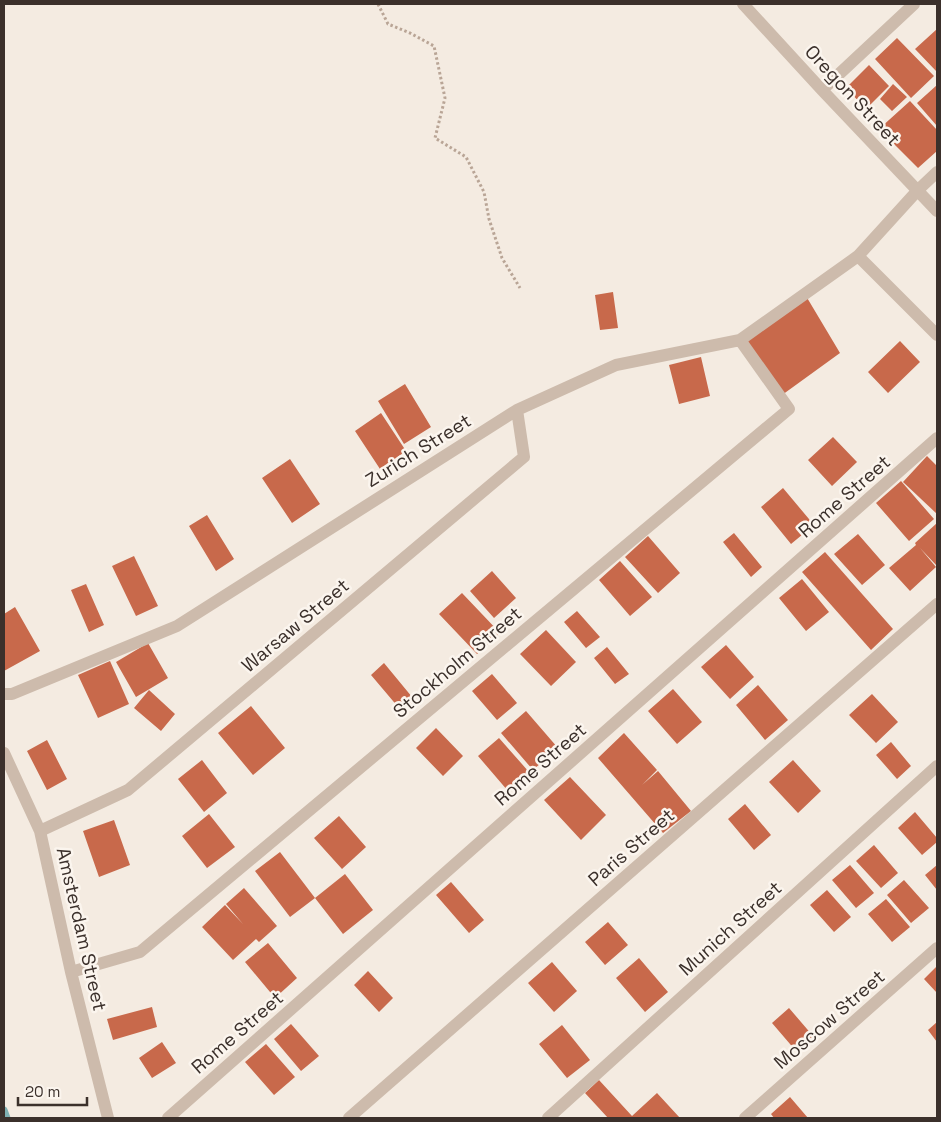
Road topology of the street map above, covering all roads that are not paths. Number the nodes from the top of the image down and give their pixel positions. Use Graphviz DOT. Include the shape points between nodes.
graph roads {
  1 [pos="743,4"];
  2 [pos="914,4"];
  3 [pos="822,90"];
  4 [pos="937,172"];
  5 [pos="918,190"];
  6 [pos="937,210"];
  7 [pos="858,256"];
  8 [pos="937,335"];
  9 [pos="740,340"];
  10 [pos="517,410"];
  11 [pos="937,438"];
  12 [pos="937,604"];
  13 [pos="4,694"];
  14 [pos="4,753"];
  15 [pos="937,766"];
  16 [pos="40,831"];
  17 [pos="937,948"];
  18 [pos="71,972"];
  19 [pos="108,1118"];
  20 [pos="168,1118"];
  21 [pos="349,1118"];
  22 [pos="548,1118"];
  23 [pos="745,1118"];
  1 -- 3 [label="street, Oregon Street"];
  2 -- 3 [label="street"];
  3 -- 5 [label="street, Oregon Street"];
  4 -- 5 [label="street, Zurich Street"];
  5 -- 6 [label="street, Oregon Street"];
  5 -- 7 [label="street, Zurich Street"];
  7 -- 8 [label="street"];
  7 -- 9 [label="street, Zurich Street"];
  9 -- 10 [label="street, Zurich Street" via="616,365"];
  9 -- 18 [label="street, Stockholm Street" via="789,409 140,952"];
  10 -- 13 [label="street, Zurich Street" via="177,626 12,694"];
  10 -- 16 [label="street, Warsaw Street" via="524,457 128,790"];
  11 -- 20 [label="street, Rome Street"];
  12 -- 21 [label="street, Paris Street"];
  14 -- 16 [label="street, Amsterdam Street"];
  15 -- 22 [label="street, Munich Street"];
  16 -- 18 [label="street, Amsterdam Street"];
  17 -- 23 [label="street, Moscow Street"];
  18 -- 19 [label="street, Amsterdam Street"];
}
